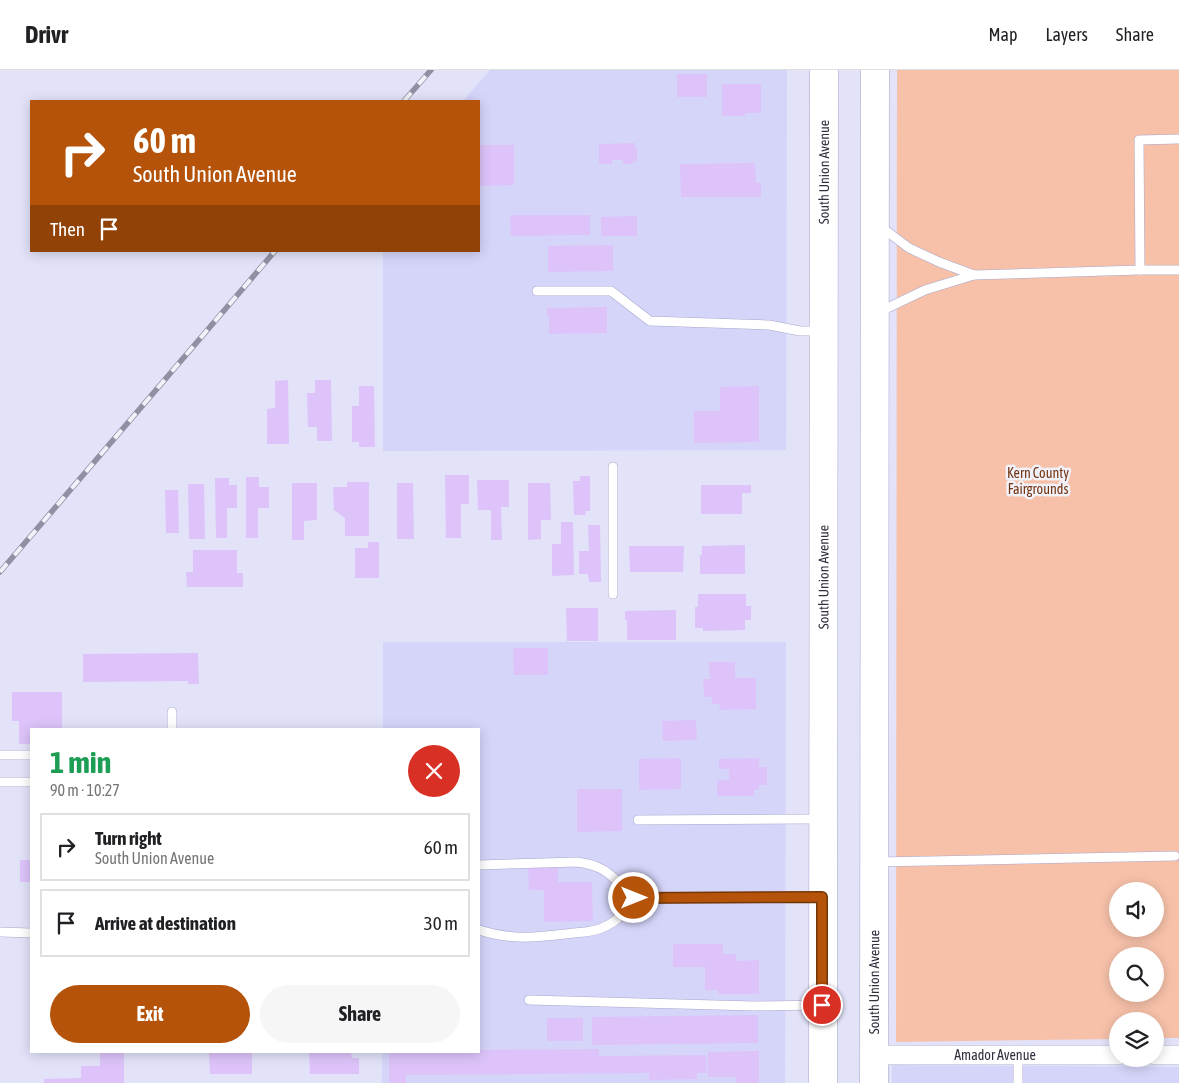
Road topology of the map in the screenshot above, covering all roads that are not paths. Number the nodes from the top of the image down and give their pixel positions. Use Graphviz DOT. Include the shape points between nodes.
graph roads {
  1 [pos="824,70"];
  2 [pos="874,70"];
  3 [pos="1179,139"];
  4 [pos="874,223"];
  5 [pos="1140,270"];
  6 [pos="1179,270"];
  7 [pos="974,275"];
  8 [pos="537,291"];
  9 [pos="874,314"];
  10 [pos="823,331"];
  11 [pos="613,467"];
  12 [pos="613,594"];
  13 [pos="172,712"];
  14 [pos="172,728"];
  15 [pos="0,755"];
  16 [pos="30,755"];
  17 [pos="0,782"];
  18 [pos="30,782"];
  19 [pos="822,819"];
  20 [pos="638,820"];
  21 [pos="1175,856"];
  22 [pos="874,862"];
  23 [pos="480,865"];
  24 [pos="822,897"];
  25 [pos="634,898"];
  26 [pos="480,930"];
  27 [pos="0,932"];
  28 [pos="30,933"];
  29 [pos="529,1000"];
  30 [pos="822,1005"];
  31 [pos="874,1055"];
  32 [pos="1018,1055"];
  33 [pos="1109,1055"];
  34 [pos="1164,1055"];
  35 [pos="1179,1055"];
  36 [pos="822,1083"];
  37 [pos="874,1083"];
  38 [pos="1018,1083"];
  1 -- 10 [label="main road, South Union Avenue"];
  2 -- 4 [label="main road, South Union Avenue"];
  3 -- 5 [label="lane" via="1139,140"];
  4 -- 7 [label="lane" via="909,248"];
  4 -- 9 [label="main road, South Union Avenue"];
  5 -- 6 [label="lane"];
  5 -- 7 [label="lane"];
  7 -- 9 [label="lane" via="925,290"];
  8 -- 10 [label="lane" via="611,291 650,321 769,325 800,331"];
  9 -- 22 [label="main road, South Union Avenue"];
  10 -- 19 [label="main road, South Union Avenue"];
  11 -- 12 [label="lane"];
  13 -- 14 [label="lane"];
  15 -- 16 [label="lane"];
  17 -- 18 [label="lane"];
  19 -- 20 [label="lane"];
  19 -- 24 [label="main road, South Union Avenue"];
  21 -- 22 [label="lane"];
  22 -- 31 [label="main road, South Union Avenue"];
  23 -- 25 [label="lane" via="588,863 607,871"];
  24 -- 25 [label="lane"];
  24 -- 30 [label="main road, South Union Avenue"];
  25 -- 26 [label="lane" via="617,920 602,929 526,938 497,936"];
  27 -- 28 [label="lane"];
  29 -- 30 [label="lane"];
  30 -- 36 [label="main road, South Union Avenue"];
  31 -- 32 [label="street, Amador Avenue"];
  31 -- 37 [label="main road, South Union Avenue"];
  32 -- 33 [label="street, Amador Avenue"];
  32 -- 38 [label="lane"];
  34 -- 35 [label="street"];
}
